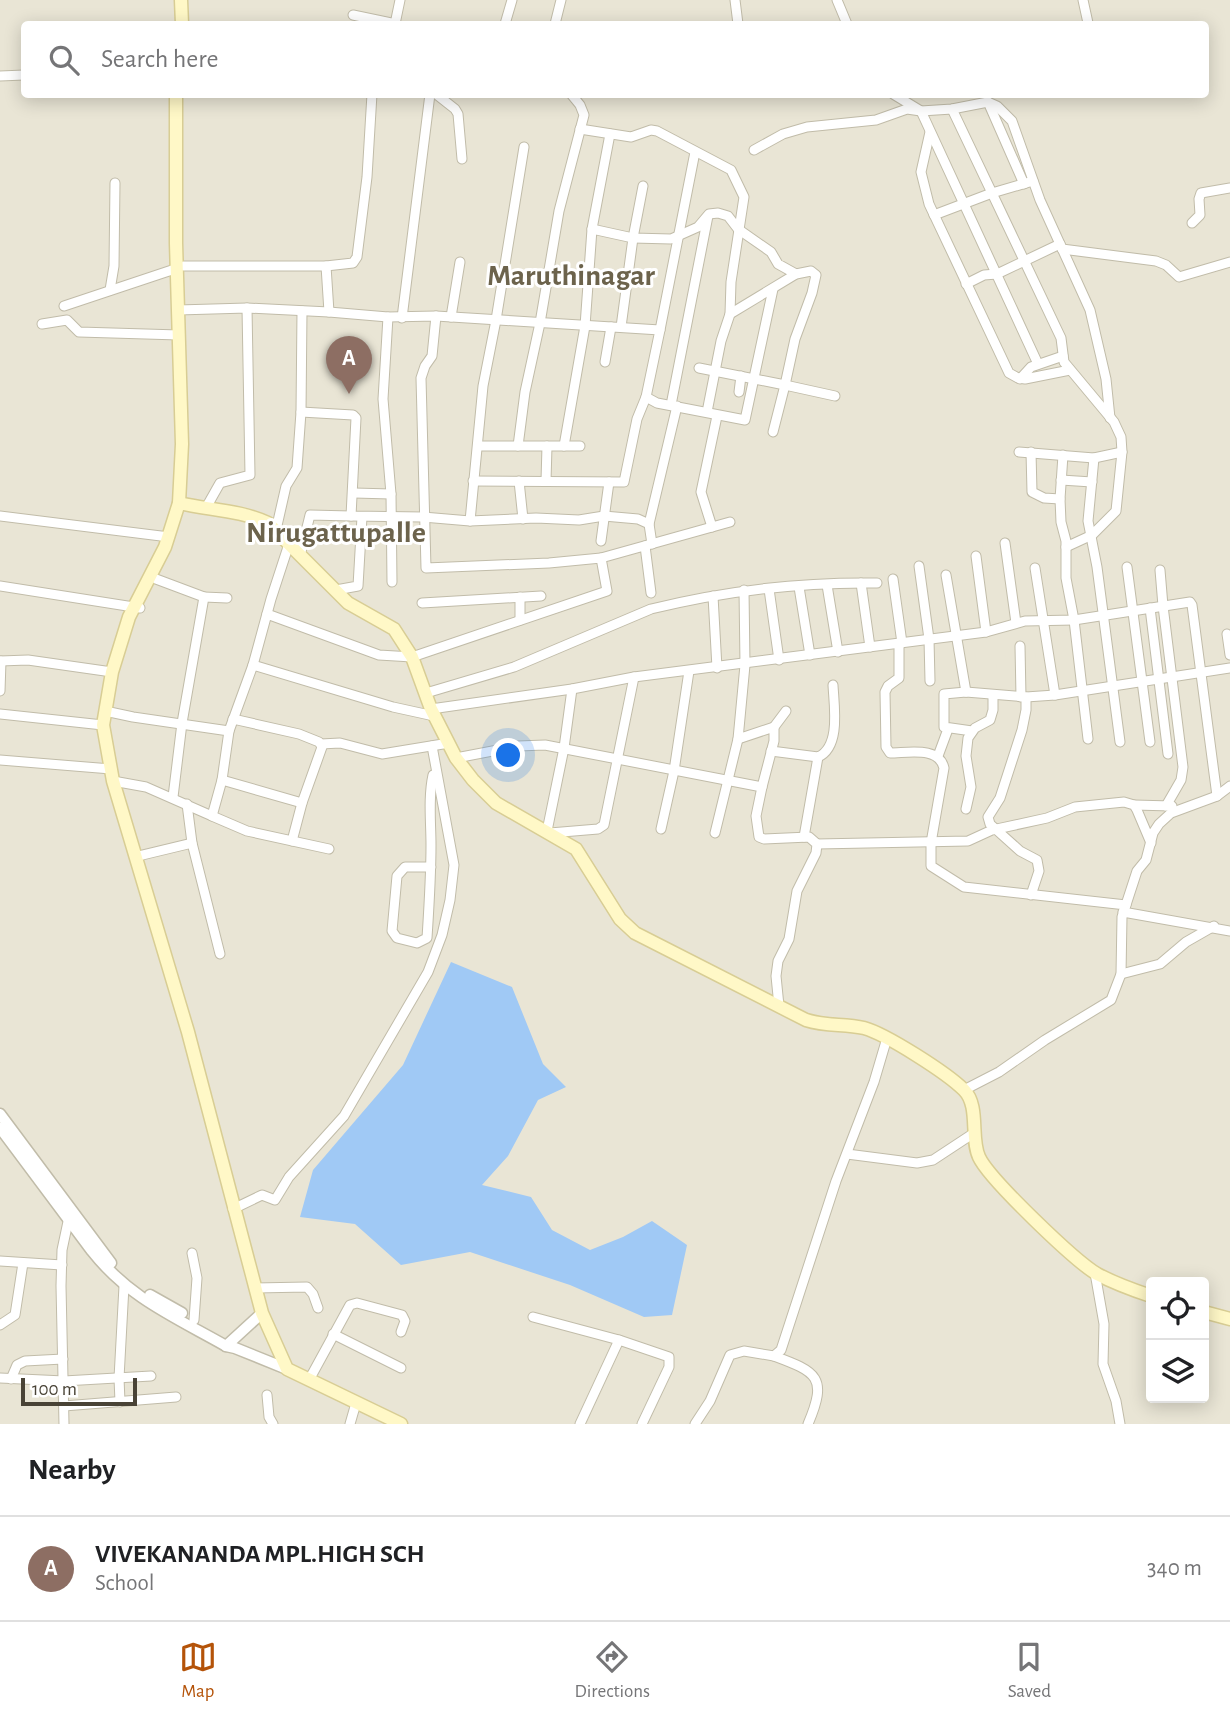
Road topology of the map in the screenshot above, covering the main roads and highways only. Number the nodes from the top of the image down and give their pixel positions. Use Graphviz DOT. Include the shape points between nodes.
graph roads {
  1 [pos="173,0"];
  2 [pos="181,0"];
  3 [pos="174,21"];
  4 [pos="182,21"];
  5 [pos="176,98"];
  6 [pos="184,98"];
  7 [pos="181,267"];
  8 [pos="182,310"];
  9 [pos="182,503"];
  10 [pos="137,606"];
  11 [pos="1146,1294"];
  12 [pos="1209,1313"];
  13 [pos="1230,1319"];
  14 [pos="401,1424"];
  1 -- 3 [label="main road"];
  2 -- 4 [label="main road"];
  5 -- 7 [label="main road"];
  6 -- 7 [label="main road"];
  7 -- 8 [label="main road"];
  8 -- 9 [label="main road"];
  8 -- 9 [label="main road" via="189,443"];
  9 -- 10 [label="main road"];
  9 -- 10 [label="main road" via="176,538"];
  9 -- 11 [label="main road" via="257,518 276,530 353,607 394,629 412,657 456,758 473,780 496,803 576,849 620,919 635,933 816,1023 861,1027 906,1048 964,1090 971,1105 978,1156 1001,1186 1096,1273"];
  10 -- 14 [label="main road" via="112,673 103,725 112,775 188,1032 262,1313 287,1369"];
  12 -- 13 [label="main road"];
}
